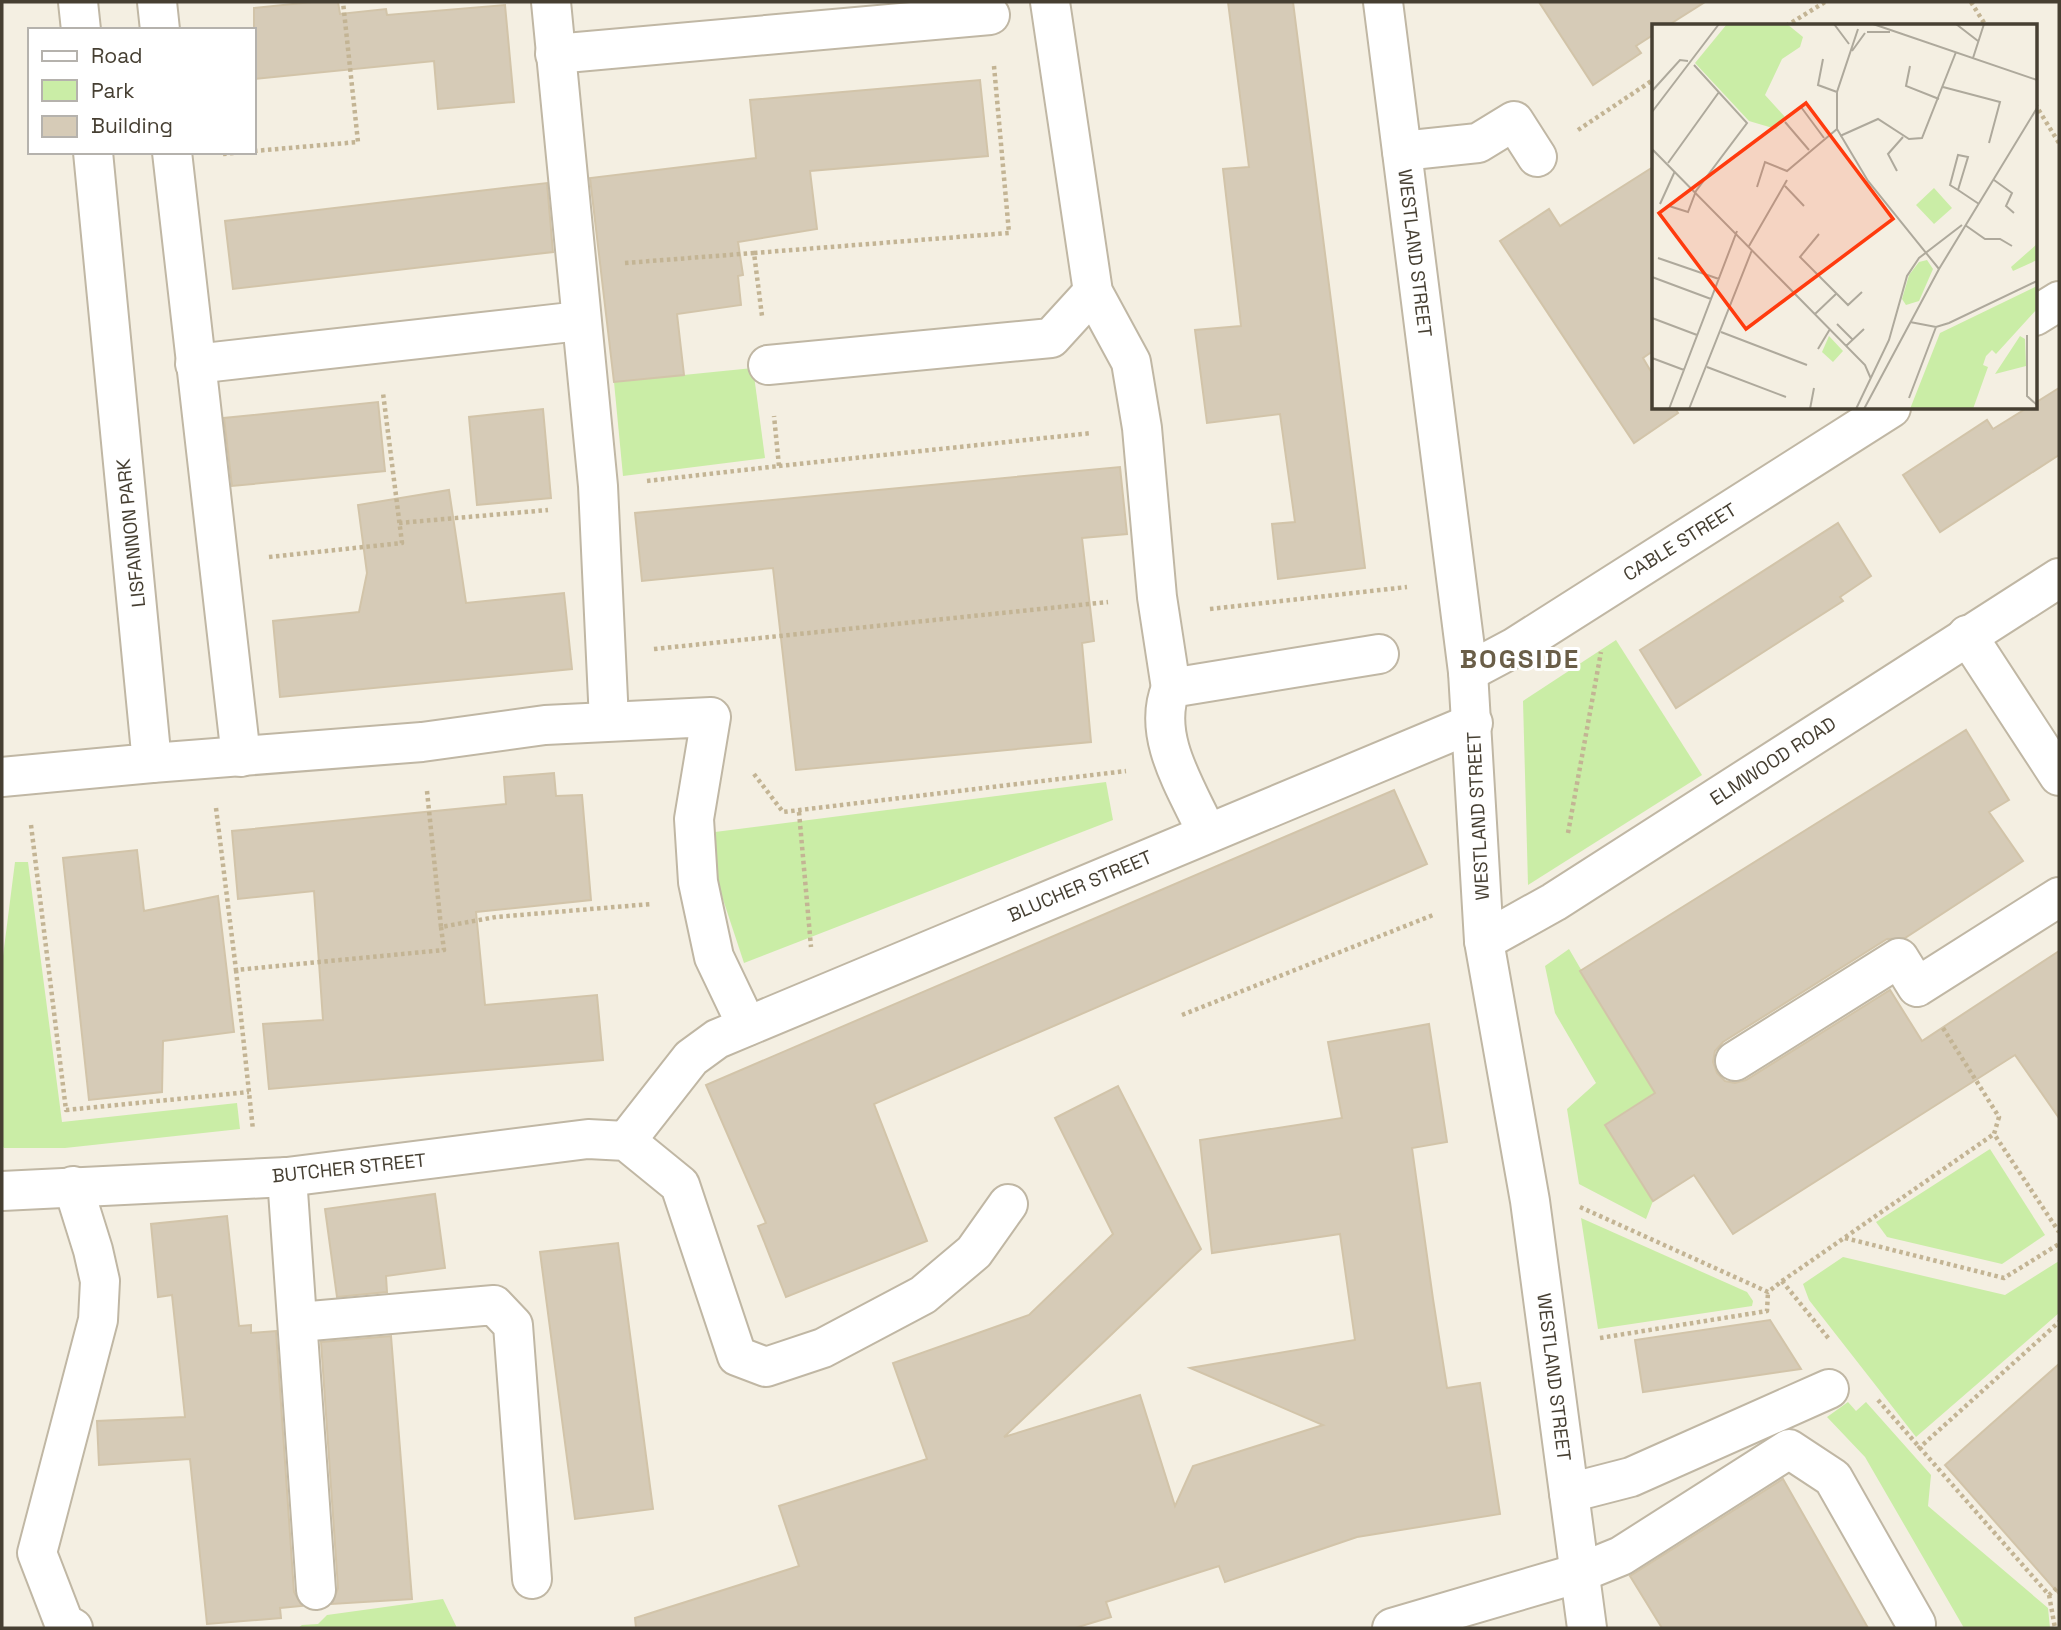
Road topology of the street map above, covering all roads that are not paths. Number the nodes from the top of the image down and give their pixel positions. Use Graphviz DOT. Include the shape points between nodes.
graph roads {
  1 [pos="78,2"];
  2 [pos="157,2"];
  3 [pos="551,2"];
  4 [pos="1050,2"];
  5 [pos="1383,2"];
  6 [pos="990,15"];
  7 [pos="81,28"];
  8 [pos="160,28"];
  9 [pos="555,54"];
  10 [pos="1402,151"];
  11 [pos="93,154"];
  12 [pos="172,154"];
  13 [pos="1537,157"];
  14 [pos="1093,292"];
  15 [pos="2059,300"];
  16 [pos="2036,315"];
  17 [pos="580,321"];
  18 [pos="195,364"];
  19 [pos="768,365"];
  20 [pos="1888,410"];
  21 [pos="2059,578"];
  22 [pos="1967,635"];
  23 [pos="1379,653"];
  24 [pos="1468,672"];
  25 [pos="1171,688"];
  26 [pos="609,721"];
  27 [pos="1473,723"];
  28 [pos="225,758"];
  29 [pos="152,763"];
  30 [pos="13,776"];
  31 [pos="2059,776"];
  32 [pos="1207,833"];
  33 [pos="2059,897"];
  34 [pos="1484,941"];
  35 [pos="747,1026"];
  36 [pos="1735,1061"];
  37 [pos="626,1141"];
  38 [pos="273,1178"];
  39 [pos="73,1186"];
  40 [pos="2,1191"];
  41 [pos="1008,1204"];
  42 [pos="299,1322"];
  43 [pos="1829,1389"];
  44 [pos="1569,1493"];
  45 [pos="1579,1573"];
  46 [pos="532,1579"];
  47 [pos="316,1590"];
  48 [pos="1916,1624"];
  49 [pos="69,1625"];
  50 [pos="1392,1628"];
  51 [pos="1587,1628"];
  1 -- 7 [label="street"];
  2 -- 8 [label="street"];
  3 -- 9 [label="street"];
  4 -- 14 [label="street"];
  5 -- 10 [label="street, WESTLAND STREET"];
  6 -- 9 [label="street"];
  9 -- 17 [label="street"];
  10 -- 13 [label="street" via="1478,143 1514,121"];
  10 -- 24 [label="street, WESTLAND STREET"];
  11 -- 29 [label="street, LISFANNON PARK"];
  12 -- 18 [label="street"];
  14 -- 19 [label="street" via="1051,338"];
  14 -- 25 [label="street" via="1131,362"];
  15 -- 16 [label="street"];
  17 -- 18 [label="street"];
  17 -- 26 [label="street" via="598,496"];
  18 -- 28 [label="street" via="218,562"];
  20 -- 24 [label="street, CABLE STREET" via="1516,647"];
  21 -- 22 [label="street, ELMWOOD ROAD"];
  22 -- 31 [label="street"];
  22 -- 34 [label="street, ELMWOOD ROAD" via="1555,902"];
  23 -- 25 [label="street"];
  24 -- 27 [label="street, WESTLAND STREET"];
  25 -- 32 [label="street" via="1164,706 1168,746"];
  26 -- 28 [label="street"];
  26 -- 35 [label="street" via="711,717 694,819 701,900 714,957"];
  27 -- 32 [label="street, BLUCHER STREET"];
  27 -- 34 [label="street, WESTLAND STREET"];
  28 -- 29 [label="street"];
  29 -- 30 [label="street"];
  32 -- 35 [label="street, BLUCHER STREET"];
  33 -- 36 [label="street" via="1917,987 1899,958"];
  34 -- 44 [label="street, WESTLAND STREET" via="1530,1201"];
  35 -- 37 [label="street, BLUCHER STREET" via="717,1039 691,1058"];
  37 -- 38 [label="street, BUTCHER STREET" via="588,1139"];
  37 -- 41 [label="street" via="680,1185 737,1356 765,1367 823,1348 923,1295 974,1252"];
  38 -- 39 [label="street, BUTCHER STREET"];
  38 -- 42 [label="street"];
  39 -- 40 [label="street, BUTCHER STREET"];
  39 -- 49 [label="street" via="100,1281 98,1320 37,1553"];
  42 -- 46 [label="street" via="494,1305 513,1325"];
  42 -- 47 [label="street"];
  43 -- 44 [label="street" via="1630,1477"];
  44 -- 45 [label="street, WESTLAND STREET"];
  45 -- 48 [label="street" via="1621,1556 1789,1449 1833,1478"];
  45 -- 50 [label="street"];
  45 -- 51 [label="street, WESTLAND STREET"];
}
